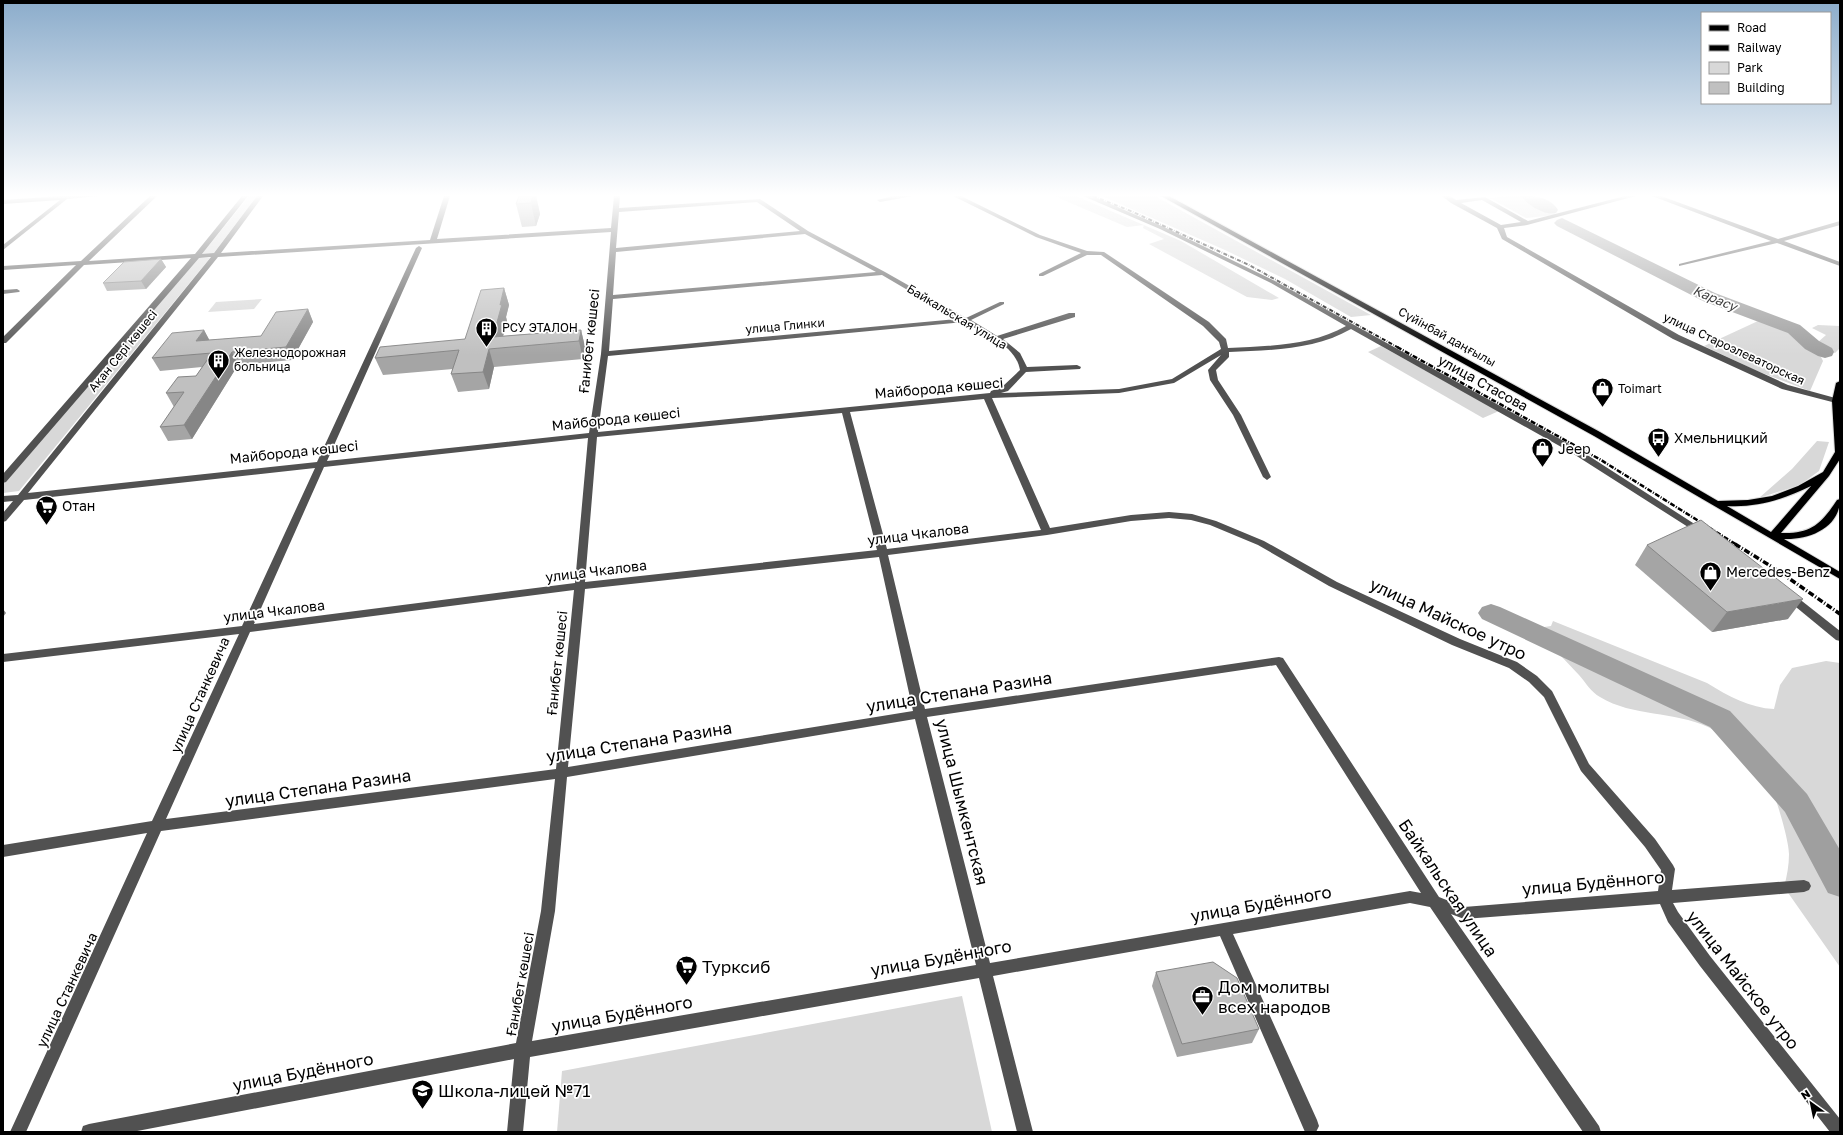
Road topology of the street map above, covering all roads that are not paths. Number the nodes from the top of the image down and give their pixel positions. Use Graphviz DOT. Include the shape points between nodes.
graph roads {
  1 [pos="99,249"];
  2 [pos="202,249"];
  3 [pos="220,249"];
  4 [pos="310,249"];
  5 [pos="419,249"];
  6 [pos="623,249"];
  7 [pos="838,249"];
  8 [pos="1075,249"];
  9 [pos="1207,249"];
  10 [pos="1260,249"];
  11 [pos="1523,249"];
  12 [pos="1746,249"];
  13 [pos="1799,249"];
  14 [pos="612,250"];
  15 [pos="1086,253"];
  16 [pos="216,255"];
  17 [pos="196,257"];
  18 [pos="83,264"];
  19 [pos="1840,264"];
  20 [pos="1681,265"];
  21 [pos="3,268"];
  22 [pos="883,273"];
  23 [pos="1041,275"];
  24 [pos="17,291"];
  25 [pos="3,292"];
  26 [pos="610,297"];
  27 [pos="1002,303"];
  28 [pos="1072,315"];
  29 [pos="966,320"];
  30 [pos="1351,326"];
  31 [pos="997,338"];
  32 [pos="3,340"];
  33 [pos="1225,350"];
  34 [pos="605,354"];
  35 [pos="1077,367"];
  36 [pos="1024,370"];
  37 [pos="1840,383"];
  38 [pos="987,396"];
  39 [pos="1836,401"];
  40 [pos="846,411"];
  41 [pos="593,435"];
  42 [pos="1840,452"];
  43 [pos="1840,456"];
  44 [pos="322,463"];
  45 [pos="1826,474"];
  46 [pos="1267,477"];
  47 [pos="3,480"];
  48 [pos="22,497"];
  49 [pos="3,499"];
  50 [pos="1716,502"];
  51 [pos="1840,502"];
  52 [pos="1192,517"];
  53 [pos="3,519"];
  54 [pos="1047,532"];
  55 [pos="1773,536"];
  56 [pos="1710,538"];
  57 [pos="883,553"];
  58 [pos="1840,576"];
  59 [pos="1840,582"];
  60 [pos="580,586"];
  61 [pos="1780,590"];
  62 [pos="246,629"];
  63 [pos="1840,638"];
  64 [pos="3,658"];
  65 [pos="1279,661"];
  66 [pos="920,714"];
  67 [pos="561,772"];
  68 [pos="158,826"];
  69 [pos="3,851"];
  70 [pos="1804,886"];
  71 [pos="1664,897"];
  72 [pos="1434,901"];
  73 [pos="1224,929"];
  74 [pos="985,970"];
  75 [pos="523,1050"];
  76 [pos="1311,1126"];
  77 [pos="18,1132"];
  78 [pos="89,1132"];
  79 [pos="515,1132"];
  80 [pos="1025,1132"];
  81 [pos="1593,1132"];
  82 [pos="1840,1132"];
  1 -- 18 [label="street"];
  2 -- 17 [label="street, Ақан Сері көшесі"];
  3 -- 16 [label="street, Ақан Сері көшесі"];
  4 -- 16 [label="street"];
  5 -- 44 [label="street, улица Станкевича"];
  6 -- 14 [label="street"];
  7 -- 22 [label="street, Байкальская улица"];
  8 -- 15 [label="street"];
  9 -- 30 [label="street, улица Стасова"];
  10 -- 50 [label="main road, Сүйінбай даңғылы"];
  11 -- 39 [label="street, улица Староэлеваторская" via="1676,337 1786,387"];
  12 -- 20 [label="street"];
  13 -- 19 [label="street"];
  14 -- 26 [label="street, Ғанибет көшесі"];
  15 -- 23 [label="street"];
  15 -- 33 [label="street" via="1102,253 1206,324 1223,341"];
  16 -- 17 [label="street"];
  16 -- 48 [label="street, Ақан Сері көшесі"];
  17 -- 18 [label="street"];
  17 -- 47 [label="street, Ақан Сері көшесі"];
  18 -- 21 [label="street"];
  18 -- 32 [label="street"];
  22 -- 26 [label="street"];
  22 -- 29 [label="street, Байкальская улица"];
  24 -- 25 [label="street"];
  26 -- 34 [label="street, Ғанибет көшесі"];
  27 -- 29 [label="street, улица Глинки"];
  28 -- 31 [label="street"];
  29 -- 31 [label="street, Байкальская улица"];
  29 -- 34 [label="street, улица Глинки"];
  30 -- 33 [label="street" via="1314,342"];
  30 -- 56 [label="street, улица Стасова" via="1575,451"];
  31 -- 36 [label="street, Байкальская улица" via="1017,354 1024,363"];
  33 -- 38 [label="street, Майборода көшесі" via="1174,380 1119,391"];
  33 -- 46 [label="street" via="1226,355 1212,370 1214,380 1237,415"];
  34 -- 41 [label="street, Ғанибет көшесі"];
  35 -- 36 [label="street"];
  36 -- 38 [label="street" via="1005,389"];
  37 -- 39 [label="main road"];
  38 -- 40 [label="street, Майборода көшесі"];
  38 -- 54 [label="street"];
  39 -- 42 [label="main road"];
  40 -- 41 [label="street, Майборода көшесі"];
  40 -- 57 [label="street, улица Шымкентская"];
  41 -- 44 [label="street, Майборода көшесі"];
  41 -- 60 [label="street, Ғанибет көшесі"];
  42 -- 43 [label="main road"];
  42 -- 45 [label="main road"];
  44 -- 48 [label="street, Майборода көшесі"];
  44 -- 62 [label="street, улица Станкевича"];
  45 -- 50 [label="main road" via="1792,492 1751,504"];
  45 -- 55 [label="main road"];
  48 -- 49 [label="street, Майборода көшесі"];
  48 -- 53 [label="street, Ақан Сері көшесі"];
  50 -- 55 [label="main road, Сүйінбай даңғылы"];
  51 -- 55 [label="main road" via="1829,520 1812,533 1793,537"];
  52 -- 54 [label="street, улица Чкалова" via="1169,515 1132,518"];
  52 -- 71 [label="street, улица Майское утро" via="1261,543 1333,584 1456,642 1512,665 1533,679 1548,694 1585,767 1650,843 1668,869"];
  54 -- 57 [label="street, улица Чкалова"];
  55 -- 58 [label="main road"];
  55 -- 59 [label="main road"];
  57 -- 60 [label="street, улица Чкалова"];
  57 -- 66 [label="street, улица Шымкентская"];
  60 -- 62 [label="street, улица Чкалова"];
  60 -- 67 [label="street, Ғанибет көшесі"];
  61 -- 63 [label="street"];
  62 -- 64 [label="street, улица Чкалова"];
  62 -- 68 [label="street, улица Станкевича"];
  65 -- 66 [label="street, улица Степана Разина"];
  65 -- 72 [label="street, Байкальская улица"];
  66 -- 67 [label="street, улица Степана Разина"];
  66 -- 74 [label="street, улица Шымкентская"];
  67 -- 68 [label="street, улица Степана Разина"];
  67 -- 75 [label="street, Ғанибет көшесі" via="548,911"];
  68 -- 69 [label="street, улица Степана Разина"];
  68 -- 77 [label="street, улица Станкевича"];
  70 -- 71 [label="street, улица Будённого"];
  71 -- 72 [label="street, улица Будённого" via="1464,913"];
  71 -- 82 [label="street, улица Майское утро" via="1673,917 1705,961"];
  72 -- 73 [label="street, улица Будённого" via="1410,898"];
  72 -- 81 [label="street, Байкальская улица"];
  73 -- 74 [label="street, улица Будённого"];
  73 -- 76 [label="street"];
  74 -- 75 [label="street, улица Будённого"];
  74 -- 80 [label="street, улица Шымкентская"];
  75 -- 78 [label="street, улица Будённого"];
  75 -- 79 [label="street, Ғанибет көшесі"];
}
